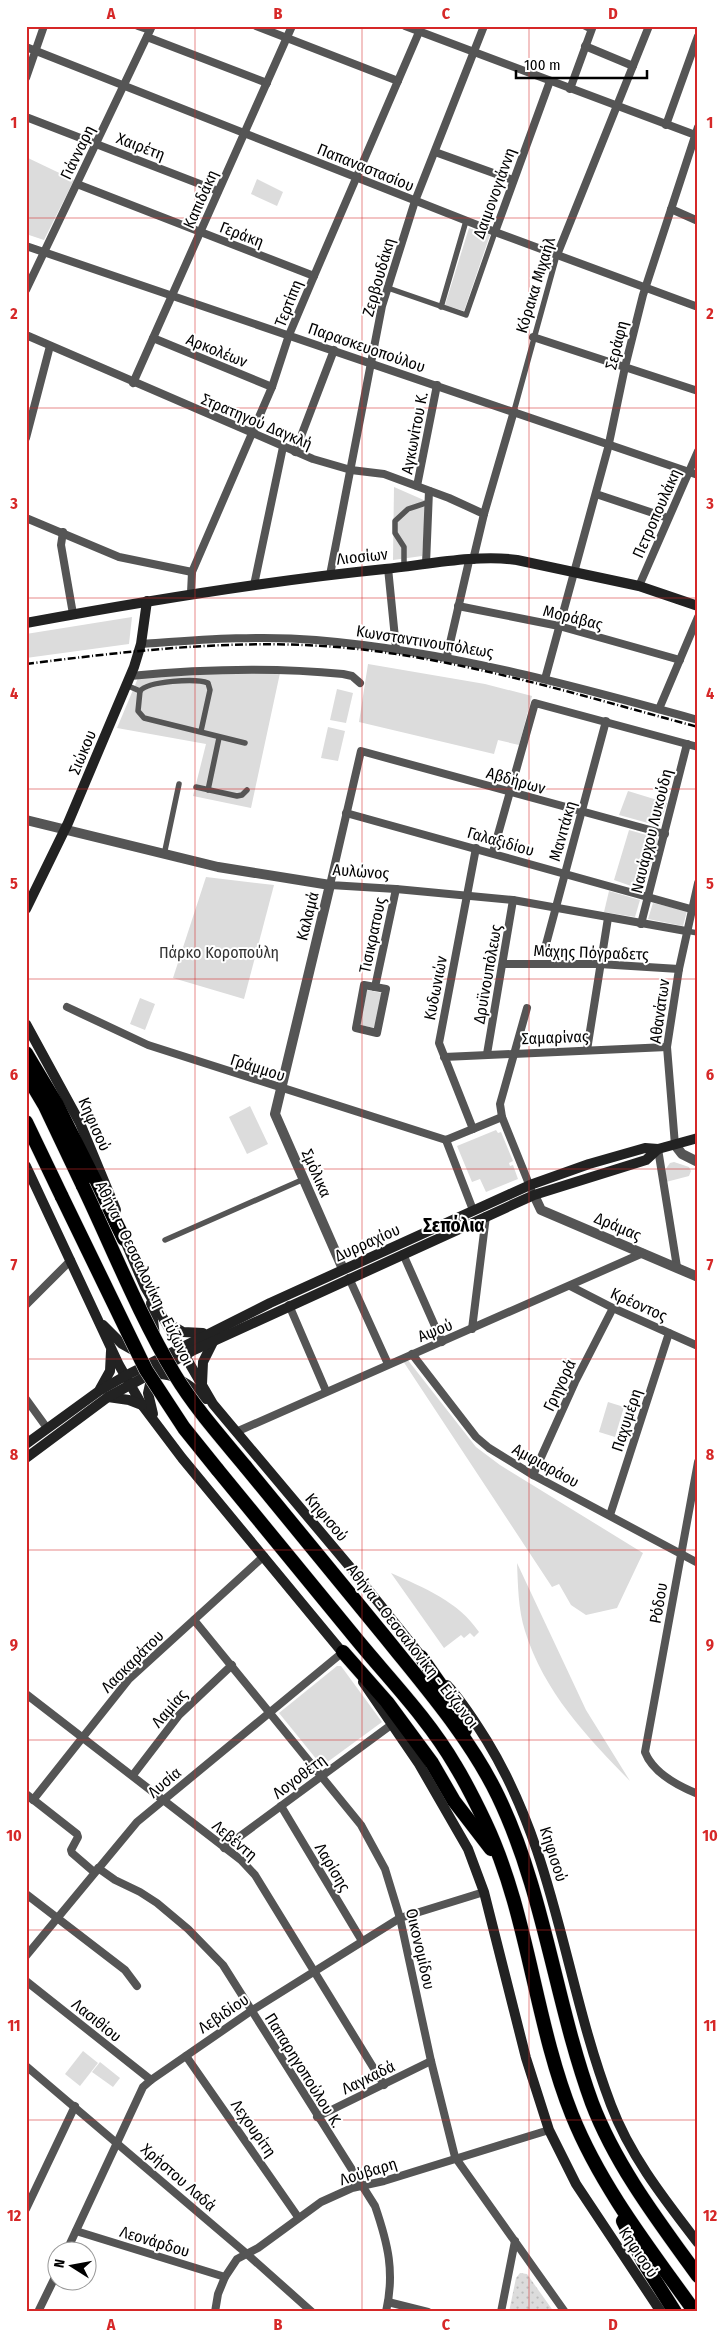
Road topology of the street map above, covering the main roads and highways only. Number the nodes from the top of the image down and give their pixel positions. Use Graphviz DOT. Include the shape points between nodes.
graph roads {
  1 [pos="147,601"];
  2 [pos="698,606"];
  3 [pos="26,622"];
  4 [pos="26,909"];
  5 [pos="26,1024"];
  6 [pos="26,1053"];
  7 [pos="26,1074"];
  8 [pos="26,1122"];
  9 [pos="698,1138"];
  10 [pos="658,1150"];
  11 [pos="26,1166"];
  12 [pos="124,1239"];
  13 [pos="150,1297"];
  14 [pos="98,1319"];
  15 [pos="164,1320"];
  16 [pos="210,1338"];
  17 [pos="110,1348"];
  18 [pos="181,1351"];
  19 [pos="156,1359"];
  20 [pos="152,1374"];
  21 [pos="127,1380"];
  22 [pos="202,1386"];
  23 [pos="99,1391"];
  24 [pos="108,1397"];
  25 [pos="213,1404"];
  26 [pos="142,1405"];
  27 [pos="163,1433"];
  28 [pos="26,1444"];
  29 [pos="26,1458"];
  30 [pos="343,1652"];
  31 [pos="421,1656"];
  32 [pos="473,1752"];
  33 [pos="502,1864"];
  34 [pos="614,2195"];
  35 [pos="698,2243"];
  36 [pos="675,2245"];
  37 [pos="698,2262"];
  38 [pos="698,2276"];
  39 [pos="661,2312"];
  40 [pos="675,2312"];
  41 [pos="695,2312"];
  1 -- 2 [label="main road, Λιοσίων" via="404,566 507,559 639,586"];
  1 -- 3 [label="main road, Λιοσίων"];
  1 -- 4 [label="main road, Σιώκου" via="141,644 128,680 65,830"];
  5 -- 12 [label="main road, Κηφισού" via="80,1123 114,1204"];
  6 -- 12 [label="highway" via="56,1103"];
  7 -- 32 [label="highway, Αθήνα - Θεσσαλονίκη - Εύζωνοι, bridge" via="45,1106 176,1377 204,1416 398,1653"];
  8 -- 33 [label="highway, bridge" via="157,1390 184,1428 380,1667 455,1764"];
  9 -- 10 [label="main road, Δυρραχίου"];
  10 -- 16 [label="main road, Δυρραχίου" via="646,1160 534,1195"];
  10 -- 16 [label="main road, Δυρραχίου" via="645,1148 530,1185 343,1269"];
  11 -- 14 [label="main road, Κηφισού"];
  12 -- 13 [label="main road, Κηφισού"];
  13 -- 15 [label="main road, Κηφισού"];
  13 -- 19 [label="main road"];
  14 -- 17 [label="main road, Κηφισού"];
  14 -- 19 [label="main road" via="122,1344"];
  15 -- 16 [label="main road" via="183,1332"];
  15 -- 18 [label="main road, Κηφισού"];
  16 -- 18 [label="main road, Δυρραχίου"];
  16 -- 22 [label="main road" via="202,1362"];
  17 -- 21 [label="main road, Κηφισού"];
  17 -- 23 [label="main road" via="110,1371"];
  18 -- 19 [label="main road"];
  18 -- 20 [label="main road"];
  18 -- 22 [label="main road, Κηφισού"];
  19 -- 20 [label="main road"];
  19 -- 21 [label="main road"];
  20 -- 21 [label="main road"];
  20 -- 25 [label="main road" via="183,1382"];
  20 -- 27 [label="main road" via="149,1401"];
  21 -- 23 [label="main road"];
  21 -- 24 [label="main road"];
  21 -- 26 [label="main road, Κηφισού"];
  22 -- 25 [label="main road, Κηφισού"];
  23 -- 28 [label="main road"];
  24 -- 26 [label="main road"];
  24 -- 29 [label="main road"];
  25 -- 31 [label="main road, Κηφισού"];
  26 -- 27 [label="main road, Κηφισού"];
  27 -- 30 [label="main road, Κηφισού"];
  30 -- 33 [label="highway" via="387,1702 432,1763 454,1802"];
  30 -- 39 [label="main road, Κηφισού" via="419,1764 468,1849 484,1892 526,2058 549,2130 576,2184"];
  31 -- 32 [label="highway" via="448,1694"];
  31 -- 35 [label="main road, Κηφισού" via="476,1723 519,1799 545,1870 570,1972 612,2107 633,2151"];
  32 -- 36 [label="highway, Αθήνα - Θεσσαλονίκη - Εύζωνοι" via="500,1800 524,1857 545,1926 572,2041 594,2106 623,2166"];
  33 -- 34 [label="highway" via="559,2077 581,2136"];
  34 -- 40 [label="highway" via="626,2230"];
  34 -- 41 [label="highway"];
  36 -- 37 [label="highway"];
  36 -- 38 [label="highway, Αθήνα - Θεσσαλονίκη - Εύζωνοι"];
}
